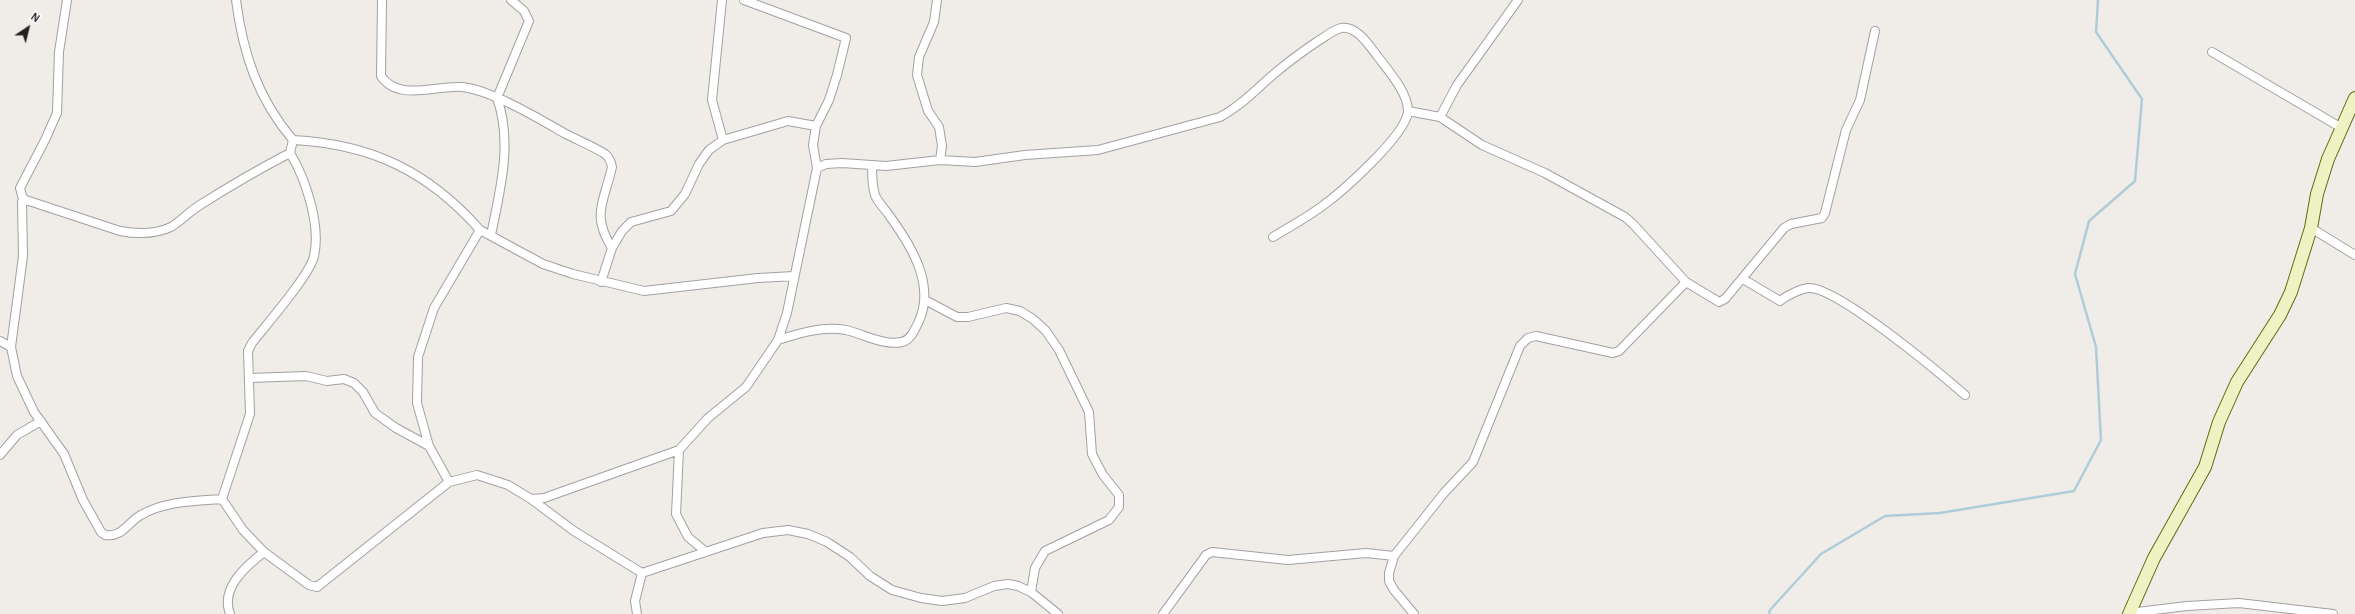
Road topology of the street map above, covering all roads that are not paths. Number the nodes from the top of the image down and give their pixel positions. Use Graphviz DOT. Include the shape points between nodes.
graph roads {
  1 [pos="67,0"];
  2 [pos="236,0"];
  3 [pos="382,0"];
  4 [pos="511,0"];
  5 [pos="722,0"];
  6 [pos="744,0"];
  7 [pos="937,0"];
  8 [pos="1518,0"];
  9 [pos="1875,31"];
  10 [pos="2212,52"];
  11 [pos="497,98"];
  12 [pos="2355,98"];
  13 [pos="1408,111"];
  14 [pos="1440,117"];
  15 [pos="816,126"];
  16 [pos="2340,127"];
  17 [pos="293,140"];
  18 [pos="722,140"];
  19 [pos="290,153"];
  20 [pos="940,160"];
  21 [pos="872,165"];
  22 [pos="817,168"];
  23 [pos="23,199"];
  24 [pos="2311,228"];
  25 [pos="480,230"];
  26 [pos="491,235"];
  27 [pos="1273,237"];
  28 [pos="612,248"];
  29 [pos="2355,255"];
  30 [pos="794,276"];
  31 [pos="1743,279"];
  32 [pos="602,282"];
  33 [pos="1686,282"];
  34 [pos="925,300"];
  35 [pos="778,340"];
  36 [pos="0,342"];
  37 [pos="11,347"];
  38 [pos="250,378"];
  39 [pos="1965,395"];
  40 [pos="41,421"];
  41 [pos="429,446"];
  42 [pos="679,450"];
  43 [pos="0,455"];
  44 [pos="449,482"];
  45 [pos="222,499"];
  46 [pos="531,499"];
  47 [pos="264,552"];
  48 [pos="706,552"];
  49 [pos="1394,556"];
  50 [pos="642,573"];
  51 [pos="1031,592"];
  52 [pos="230,614"];
  53 [pos="637,614"];
  54 [pos="1058,614"];
  55 [pos="1163,614"];
  56 [pos="1414,614"];
  57 [pos="2129,614"];
  58 [pos="2333,614"];
  1 -- 23 [label="street" via="59,52 57,113 20,188"];
  2 -- 17 [label="street" via="240,32 254,77 274,118"];
  3 -- 11 [label="street" via="382,76 386,83 395,88 408,90 462,88"];
  4 -- 11 [label="street" via="524,11 528,21"];
  5 -- 18 [label="street" via="712,100"];
  6 -- 15 [label="street" via="846,38 835,81"];
  7 -- 20 [label="street" via="935,17 920,57 917,75 928,112 939,127 942,146"];
  8 -- 14 [label="street" via="1457,85"];
  9 -- 31 [label="street" via="1860,100 1846,130 1825,213 1822,218 1791,224 1784,228"];
  10 -- 16 [label="street"];
  11 -- 26 [label="street" via="503,115 505,142 501,184"];
  11 -- 28 [label="street" via="606,154 612,167 600,214 600,224"];
  12 -- 16 [label="street"];
  13 -- 14 [label="street"];
  13 -- 20 [label="street" via="1402,92 1392,74 1364,40 1353,30 1343,28 1308,48 1275,73 1236,109 1220,117 1098,150 1025,154 975,162"];
  13 -- 27 [label="street" via="1402,127 1364,170 1321,207"];
  14 -- 33 [label="street" via="1482,145 1545,173 1625,217"];
  15 -- 18 [label="street" via="788,121"];
  15 -- 22 [label="street" via="813,145"];
  16 -- 24 [label="street" via="2317,194"];
  17 -- 19 [label="street"];
  17 -- 25 [label="street" via="326,142 356,148 388,160 419,176 458,205"];
  18 -- 28 [label="street" via="709,150 671,211 631,222 622,230"];
  19 -- 23 [label="street" via="245,176 190,211 171,227 155,232 120,231"];
  19 -- 38 [label="street" via="300,169 309,197 315,234 314,257 304,276 252,343 248,351"];
  20 -- 21 [label="street"];
  21 -- 22 [label="street" via="842,162"];
  21 -- 34 [label="street" via="876,196 917,260"];
  22 -- 30 [label="street"];
  23 -- 37 [label="street" via="23,256"];
  24 -- 29 [label="street"];
  24 -- 57 [label="street" via="2291,292 2280,315 2237,382 2219,422 2205,467 2154,558"];
  25 -- 26 [label="street"];
  25 -- 41 [label="street" via="434,308 418,357 417,403"];
  26 -- 32 [label="street" via="543,264"];
  28 -- 32 [label="street"];
  30 -- 32 [label="street" via="644,291"];
  30 -- 35 [label="street" via="787,313"];
  31 -- 33 [label="street" via="1719,302"];
  31 -- 39 [label="street" via="1780,301 1808,288 1845,304 1918,354"];
  33 -- 49 [label="street" via="1619,351 1613,353 1536,336 1524,342 1498,396 1487,432 1473,462 1444,493"];
  34 -- 35 [label="street" via="913,334 903,342 887,342 845,330 826,329 808,331"];
  34 -- 51 [label="street" via="957,317 1006,308 1020,311 1033,319 1046,331 1059,350 1089,412 1092,454 1103,476 1119,495 1119,507 1109,520 1045,551 1035,568"];
  35 -- 42 [label="street" via="746,387 708,418"];
  36 -- 37 [label="street"];
  37 -- 40 [label="street" via="17,376"];
  38 -- 41 [label="street" via="306,376 327,382 344,379 354,382 375,413"];
  38 -- 45 [label="street" via="250,414"];
  40 -- 43 [label="street" via="17,435"];
  40 -- 45 [label="street" via="64,454 83,500 105,536 119,534 140,515 170,503"];
  41 -- 44 [label="street"];
  42 -- 46 [label="street" via="544,498"];
  42 -- 48 [label="street" via="676,514 688,537"];
  44 -- 46 [label="street" via="477,475 508,485"];
  44 -- 47 [label="street" via="316,587 309,586"];
  45 -- 47 [label="street" via="243,530"];
  46 -- 50 [label="street" via="574,531"];
  47 -- 52 [label="street" via="248,565 234,582 228,601"];
  48 -- 50 [label="street"];
  48 -- 51 [label="street" via="763,533 788,530 808,534 827,542 892,590 921,598 942,601 966,598 994,586 1008,584"];
  49 -- 55 [label="street" via="1366,553 1288,560 1212,552 1206,555"];
  49 -- 56 [label="street" via="1389,581"];
  50 -- 53 [label="street" via="635,600"];
  51 -- 54 [label="street"];
  57 -- 58 [label="street" via="2187,606 2239,604"];
}
